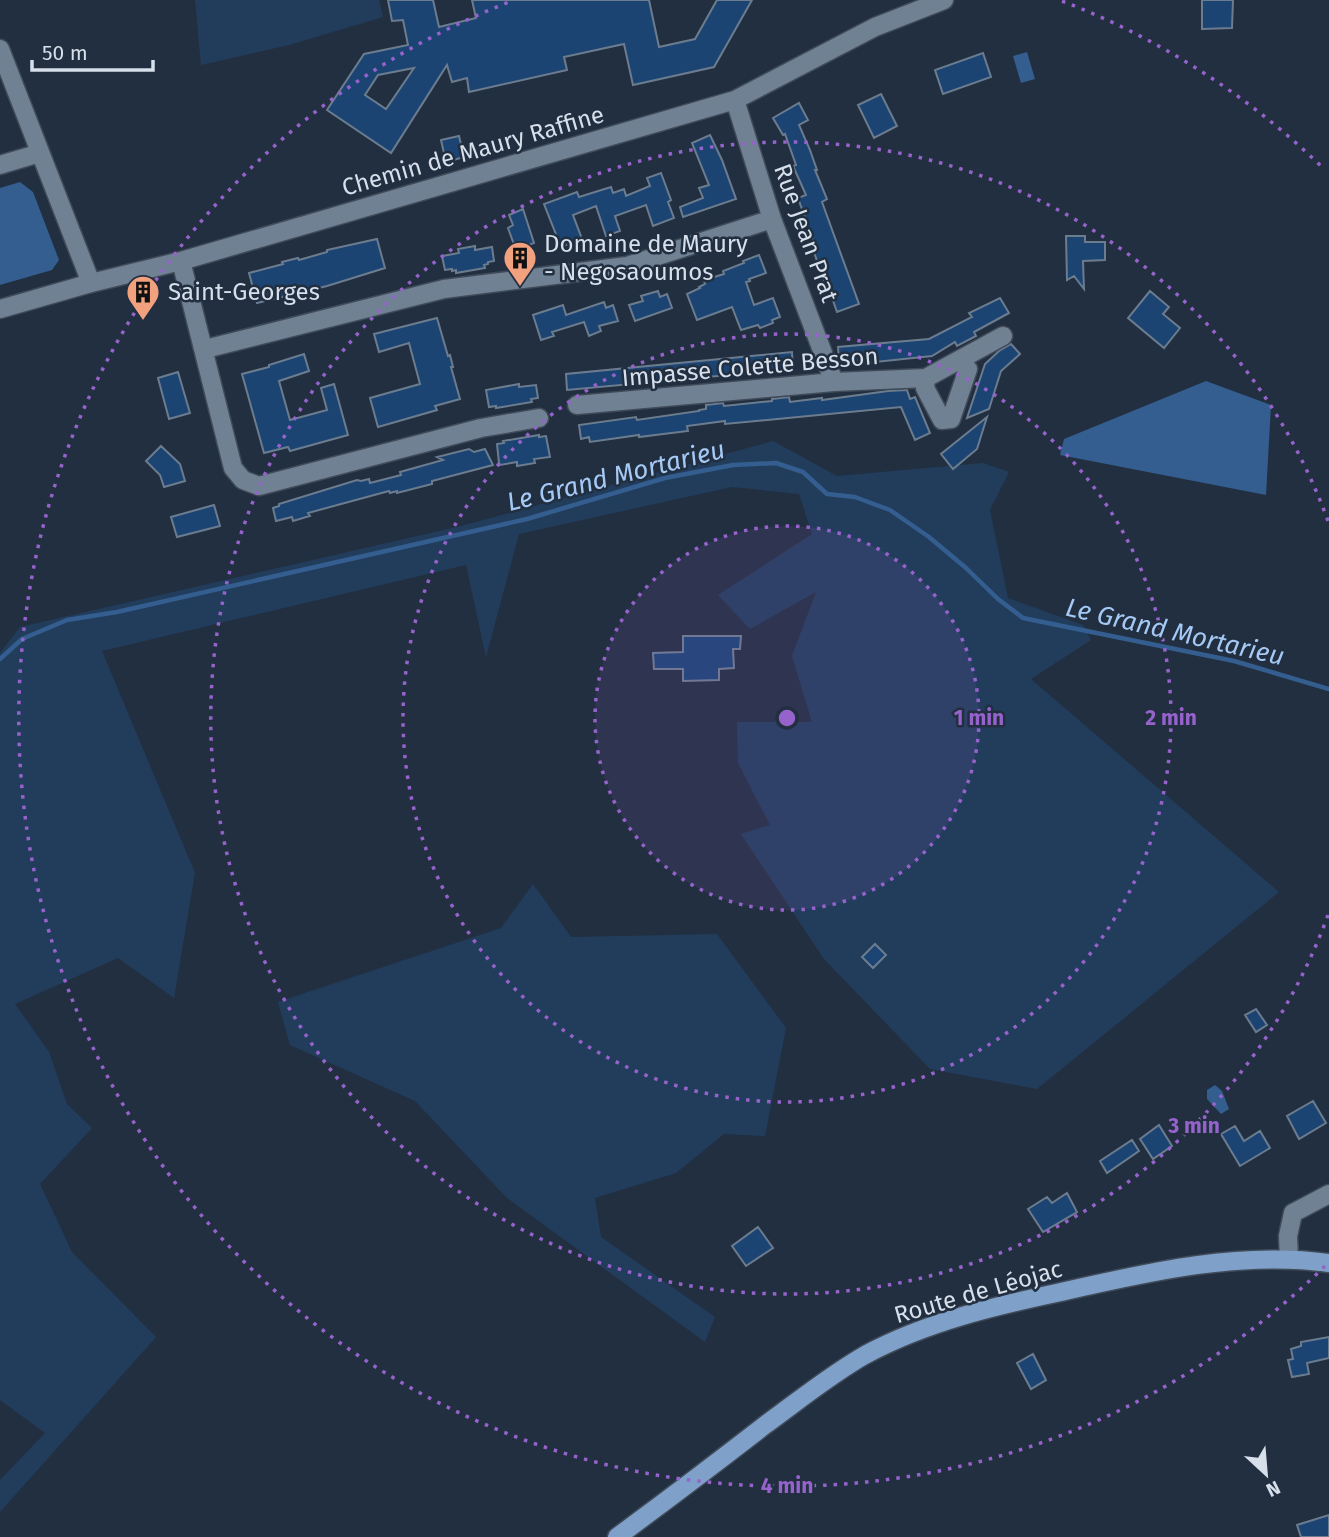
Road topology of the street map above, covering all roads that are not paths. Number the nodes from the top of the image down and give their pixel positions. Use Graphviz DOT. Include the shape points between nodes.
graph roads {
  1 [pos="944,0"];
  2 [pos="0,49"];
  3 [pos="735,100"];
  4 [pos="40,153"];
  5 [pos="0,165"];
  6 [pos="772,219"];
  7 [pos="181,261"];
  8 [pos="91,283"];
  9 [pos="0,309"];
  10 [pos="1003,336"];
  11 [pos="205,349"];
  12 [pos="959,360"];
  13 [pos="926,379"];
  14 [pos="834,382"];
  15 [pos="577,405"];
  16 [pos="539,418"];
  17 [pos="1329,1194"];
  18 [pos="1289,1259"];
  19 [pos="1329,1264"];
  20 [pos="617,1537"];
  1 -- 3 [label="street, Chemin de Maury Raffine" via="875,27"];
  2 -- 4 [label="street"];
  3 -- 6 [label="street, Rue Jean Prat"];
  3 -- 7 [label="street, Chemin de Maury Raffine"];
  4 -- 5 [label="street"];
  4 -- 8 [label="street"];
  6 -- 11 [label="street" via="627,266 444,289"];
  6 -- 14 [label="street, Rue Jean Prat"];
  7 -- 8 [label="street, Chemin de Maury Raffine"];
  7 -- 11 [label="street"];
  8 -- 9 [label="street, Chemin de Maury Raffine"];
  10 -- 12 [label="street, Impasse Colette Besson"];
  11 -- 16 [label="street" via="233,468 243,480 259,486 481,428"];
  12 -- 13 [label="street, Impasse Colette Besson"];
  12 -- 13 [label="street" via="968,369 951,419 942,420 925,388"];
  13 -- 14 [label="street, Impasse Colette Besson"];
  14 -- 15 [label="street, Impasse Colette Besson"];
  17 -- 18 [label="street" via="1293,1213"];
  18 -- 19 [label="main road, Route de Léojac"];
  18 -- 20 [label="main road, Route de Léojac" via="1218,1262 1102,1283 1002,1305 911,1333 827,1379"];
}
